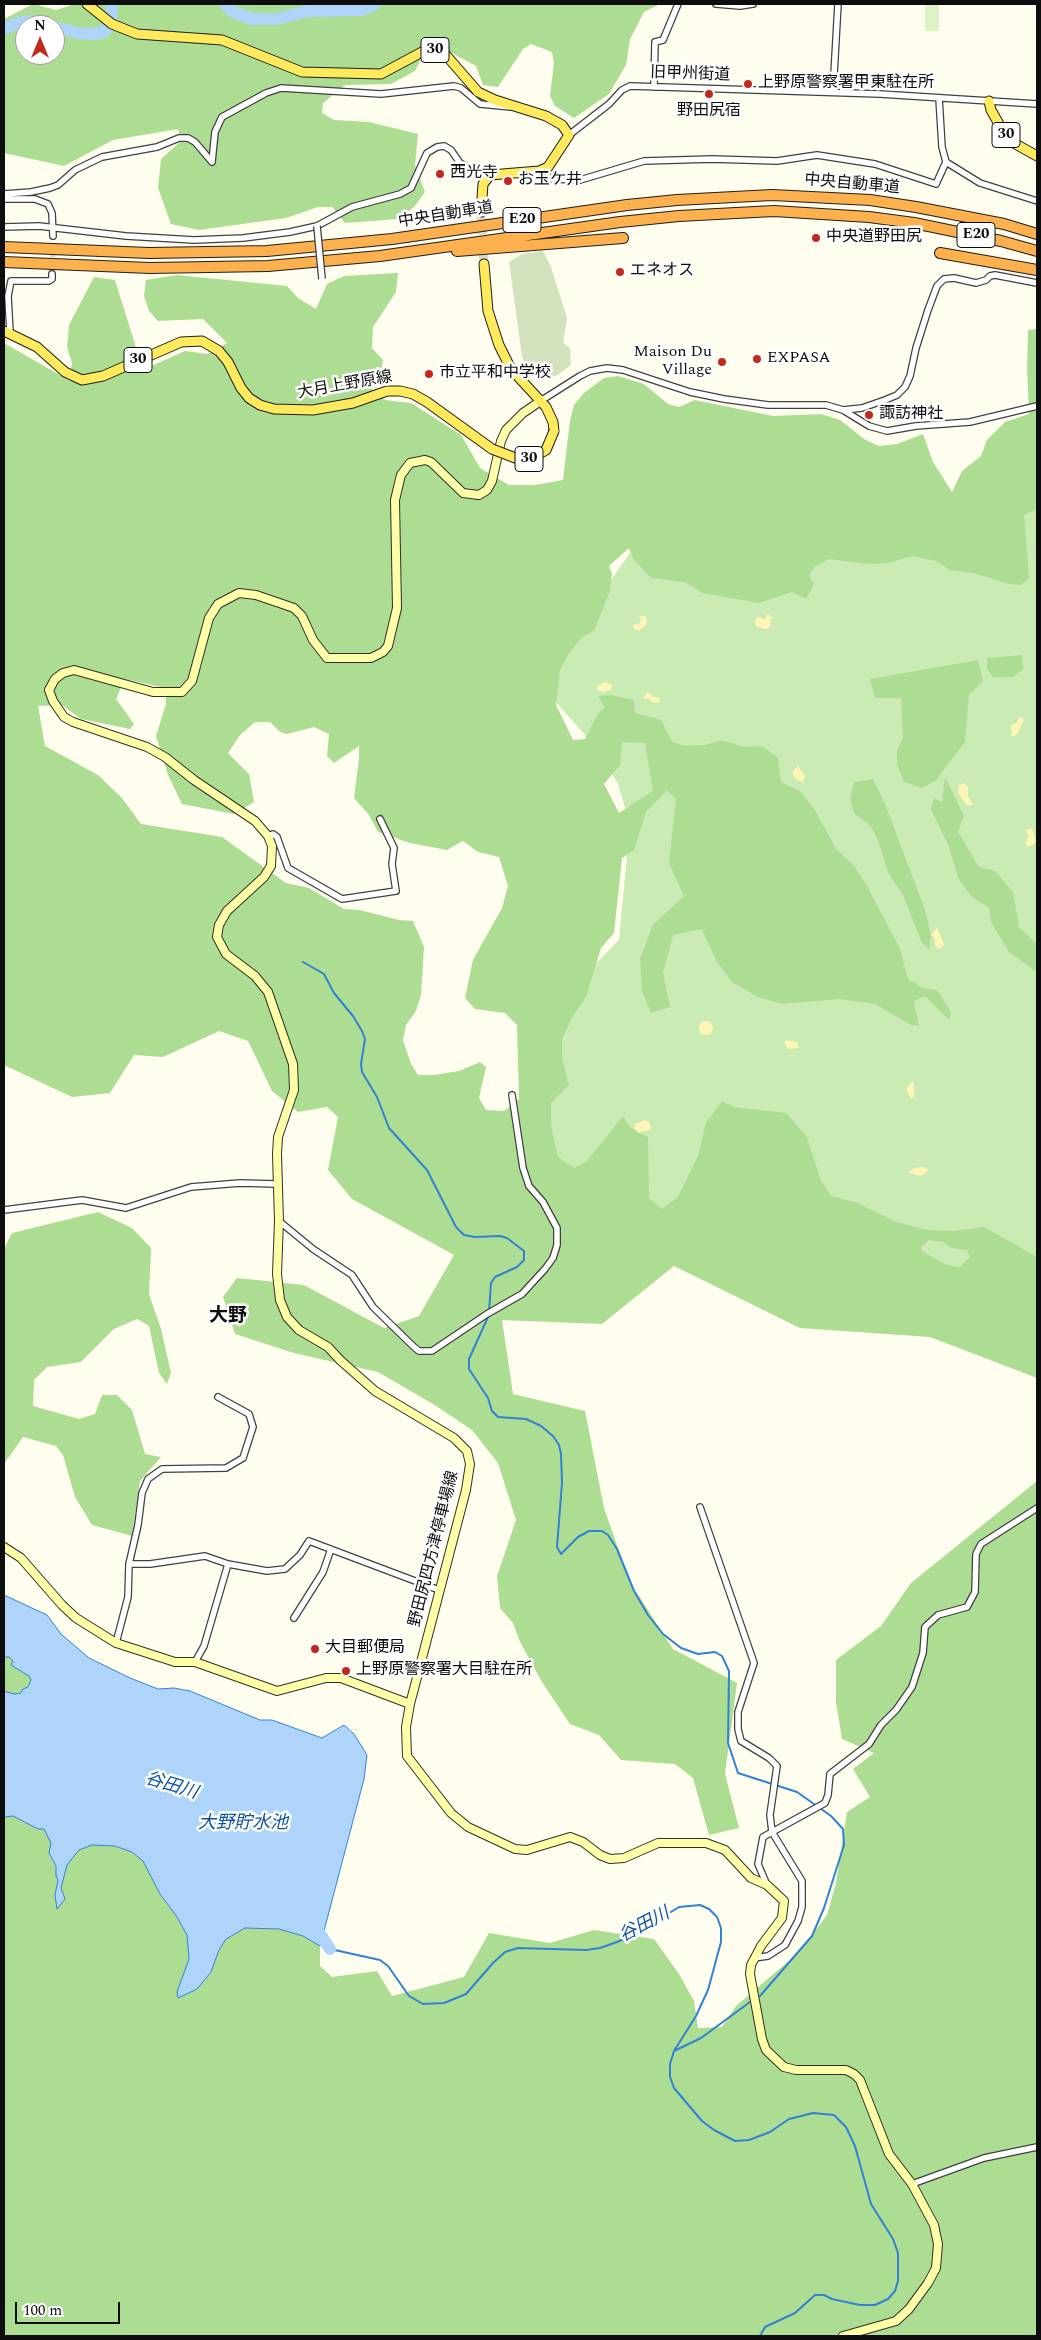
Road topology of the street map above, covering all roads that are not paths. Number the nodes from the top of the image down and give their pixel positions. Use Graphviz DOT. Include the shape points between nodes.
graph roads {
  1 [pos="87,4"];
  2 [pos="678,4"];
  3 [pos="716,4"];
  4 [pos="753,4"];
  5 [pos="837,5"];
  6 [pos="654,87"];
  7 [pos="832,92"];
  8 [pos="939,98"];
  9 [pos="989,101"];
  10 [pos="1037,104"];
  11 [pos="516,106"];
  12 [pos="570,135"];
  13 [pos="1037,156"];
  14 [pos="946,162"];
  15 [pos="539,171"];
  16 [pos="490,175"];
  17 [pos="4,194"];
  18 [pos="4,199"];
  19 [pos="1037,201"];
  20 [pos="481,212"];
  21 [pos="317,226"];
  22 [pos="53,227"];
  23 [pos="4,228"];
  24 [pos="1037,234"];
  25 [pos="53,236"];
  26 [pos="622,238"];
  27 [pos="4,247"];
  28 [pos="1037,251"];
  29 [pos="940,253"];
  30 [pos="4,262"];
  31 [pos="328,262"];
  32 [pos="484,264"];
  33 [pos="1037,270"];
  34 [pos="52,274"];
  35 [pos="322,279"];
  36 [pos="1037,283"];
  37 [pos="7,332"];
  38 [pos="542,400"];
  39 [pos="1037,406"];
  40 [pos="843,410"];
  41 [pos="380,819"];
  42 [pos="268,836"];
  43 [pos="512,1095"];
  44 [pos="276,1184"];
  45 [pos="4,1210"];
  46 [pos="278,1221"];
  47 [pos="218,1397"];
  48 [pos="700,1507"];
  49 [pos="1037,1508"];
  50 [pos="4,1547"];
  51 [pos="331,1549"];
  52 [pos="129,1564"];
  53 [pos="228,1564"];
  54 [pos="439,1590"];
  55 [pos="294,1618"];
  56 [pos="116,1643"];
  57 [pos="195,1662"];
  58 [pos="410,1704"];
  59 [pos="772,1832"];
  60 [pos="767,1885"];
  61 [pos="754,1958"];
  62 [pos="1037,2147"];
  63 [pos="912,2184"];
  64 [pos="843,2336"];
  1 -- 11 [label="main road, 30" via="123,29 154,36 222,40 302,72 381,74 422,52 433,50 452,59 478,92"];
  2 -- 6 [label="street" via="663,40 655,42"];
  3 -- 4 [label="street"];
  5 -- 7 [label="street"];
  6 -- 7 [label="street, 旧甲州街道"];
  6 -- 12 [label="street, 旧甲州街道" via="625,87"];
  7 -- 8 [label="street, 旧甲州街道"];
  8 -- 9 [label="street, 旧甲州街道"];
  8 -- 14 [label="street"];
  9 -- 10 [label="street, 旧甲州街道"];
  9 -- 13 [label="main road, 30" via="1004,133 1012,142"];
  11 -- 12 [label="main road, 30" via="552,119"];
  11 -- 17 [label="street" via="480,104 454,86 381,94 281,88 222,117 215,132 212,162 195,142 179,138 157,147 102,156 50,188"];
  12 -- 15 [label="main road" via="548,167"];
  14 -- 15 [label="street" via="936,184 875,164 817,155 777,161 644,162 580,180 552,180"];
  14 -- 19 [label="street" via="980,182"];
  15 -- 16 [label="main road"];
  16 -- 20 [label="main road" via="483,184"];
  16 -- 21 [label="street" via="460,163 444,146 437,147 427,153 411,188 352,207"];
  18 -- 22 [label="street" via="45,202 50,208"];
  21 -- 22 [label="street" via="243,238 194,240"];
  21 -- 35 [label="street, bridge"];
  22 -- 23 [label="street"];
  22 -- 25 [label="street"];
  24 -- 27 [label="highway, 中央自動車道 / E20" via="916,206 772,195 627,205 392,240 276,250 149,253"];
  26 -- 31 [label="highway"];
  28 -- 31 [label="highway, 中央自動車道 / E20" via="914,223 774,211 620,222"];
  29 -- 33 [label="highway"];
  30 -- 31 [label="highway, 中央自動車道 / E20" via="196,269"];
  32 -- 38 [label="main road, 大月上野原線 / 30" via="488,311 499,345 511,369"];
  34 -- 37 [label="street" via="49,281 11,281"];
  36 -- 40 [label="street" via="995,275 976,282 944,279 937,286 928,310 905,388 885,400"];
  37 -- 38 [label="main road, 大月上野原線 / 30, bridge" via="37,347 65,372 82,380 103,376 182,342 202,342 219,351 241,388 260,405 281,410 314,410 353,403 388,391 413,394 492,449 518,459 532,458 546,450 554,431 550,413"];
  38 -- 40 [label="street" via="580,376 607,368 715,397 768,405 826,405"];
  38 -- 42 [label="main road" via="506,430 492,481 479,495 463,493 425,460 410,463 401,475 395,500 397,608 388,646 383,652 371,658 327,658 294,608 256,595 239,593 218,604 209,618 192,681 182,692 154,692 74,670 55,678 49,690 52,701 64,717 147,747 165,757 256,821"];
  39 -- 40 [label="street" via="970,422 887,431 869,426"];
  41 -- 42 [label="street" via="394,848 392,864 396,891 342,899 288,868 277,837 273,834"];
  42 -- 44 [label="main road, 野田尻四方津停車場線" via="273,855 271,866 264,877 227,911 217,937 226,954 255,976 268,992 294,1064 294,1090 278,1137"];
  43 -- 46 [label="street" via="520,1153 529,1186 543,1202 557,1228 555,1251 545,1270 522,1294 432,1351 419,1351 414,1347 373,1307 352,1275"];
  44 -- 45 [label="street" via="191,1187 126,1208 82,1200"];
  44 -- 46 [label="main road, 野田尻四方津停車場線"];
  46 -- 54 [label="main road, 野田尻四方津停車場線" via="277,1274 280,1300 287,1317 299,1330 328,1347 375,1391 454,1438 467,1450 470,1474"];
  47 -- 52 [label="street" via="249,1414 253,1427 243,1458 226,1468 162,1469 148,1479 142,1493"];
  48 -- 59 [label="street" via="754,1664 738,1712 741,1741 777,1766 770,1815"];
  49 -- 59 [label="street" via="981,1544 976,1554 975,1592 967,1607 938,1615 925,1627 923,1653 912,1688 869,1744 830,1774 825,1803"];
  50 -- 56 [label="main road" via="21,1558 76,1618"];
  51 -- 53 [label="street" via="309,1541 285,1569 267,1571"];
  51 -- 54 [label="street"];
  51 -- 55 [label="street" via="323,1572"];
  52 -- 53 [label="street" via="150,1564 190,1556 205,1556"];
  52 -- 56 [label="street" via="128,1597"];
  53 -- 57 [label="street" via="204,1646"];
  54 -- 58 [label="main road, 野田尻四方津停車場線"];
  56 -- 57 [label="main road" via="175,1662"];
  57 -- 58 [label="main road" via="277,1690 326,1678 341,1678"];
  58 -- 60 [label="main road, 野田尻四方津停車場線" via="406,1727 407,1756 451,1813 483,1835 515,1850 527,1850 570,1837 610,1859 624,1858 658,1844 706,1843 724,1850 751,1878"];
  59 -- 60 [label="street" via="763,1837 758,1864"];
  59 -- 61 [label="street" via="802,1881 802,1907 785,1945 768,1956"];
  60 -- 61 [label="main road, 野田尻四方津停車場線" via="784,1901 782,1918"];
  61 -- 63 [label="main road, 野田尻四方津停車場線" via="750,1974 766,2050 784,2067 846,2070 854,2074 869,2099 889,2154"];
  62 -- 63 [label="street" via="984,2158"];
  63 -- 64 [label="main road, 野田尻四方津停車場線" via="934,2225 938,2244 936,2268 909,2309 896,2321"];
}
